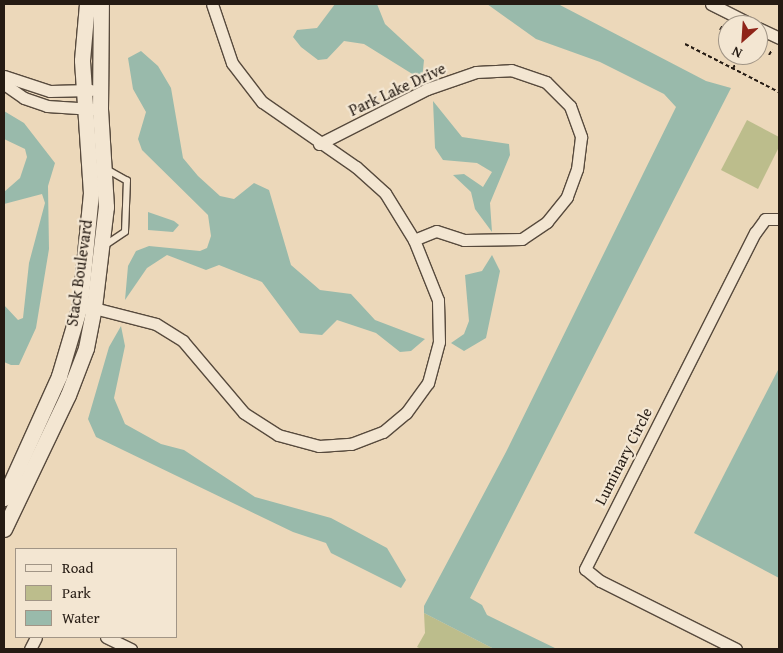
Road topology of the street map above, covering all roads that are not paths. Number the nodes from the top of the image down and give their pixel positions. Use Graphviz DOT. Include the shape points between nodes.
graph roads {
  1 [pos="87,4"];
  2 [pos="102,4"];
  3 [pos="212,4"];
  4 [pos="711,4"];
  5 [pos="733,15"];
  6 [pos="4,76"];
  7 [pos="4,84"];
  8 [pos="100,90"];
  9 [pos="84,91"];
  10 [pos="92,109"];
  11 [pos="319,144"];
  12 [pos="104,168"];
  13 [pos="779,219"];
  14 [pos="414,240"];
  15 [pos="104,246"];
  16 [pos="87,306"];
  17 [pos="4,498"];
  18 [pos="4,529"];
  19 [pos="108,638"];
  20 [pos="130,649"];
  21 [pos="736,649"];
  1 -- 9 [label="street, Stack Boulevard"];
  2 -- 8 [label="street, Stack Boulevard"];
  3 -- 11 [label="street" via="232,63 262,102"];
  4 -- 5 [label="street"];
  6 -- 9 [label="street" via="50,91"];
  7 -- 10 [label="street" via="42,105"];
  8 -- 9 [label="street"];
  8 -- 10 [label="street, Stack Boulevard"];
  9 -- 10 [label="street, Stack Boulevard"];
  10 -- 12 [label="street, Stack Boulevard"];
  10 -- 16 [label="street, Stack Boulevard"];
  11 -- 14 [label="street" via="356,167 385,193"];
  11 -- 14 [label="street, Park Lake Drive" via="427,89 476,72 511,70 546,82 570,106 582,137 577,169 566,197 547,222 522,239 464,240 436,231"];
  12 -- 15 [label="street, Stack Boulevard"];
  12 -- 15 [label="lane" via="127,182 125,232"];
  13 -- 21 [label="street, Luminary Circle" via="765,219 755,233 585,569 600,581"];
  14 -- 16 [label="street" via="438,300 439,342 428,383 406,413 383,432 351,444 319,446 278,435 244,413 183,341 156,324"];
  15 -- 16 [label="street, Stack Boulevard"];
  16 -- 17 [label="street, Stack Boulevard"];
  16 -- 18 [label="street, Stack Boulevard" via="68,395"];
  19 -- 20 [label="street"];
}
